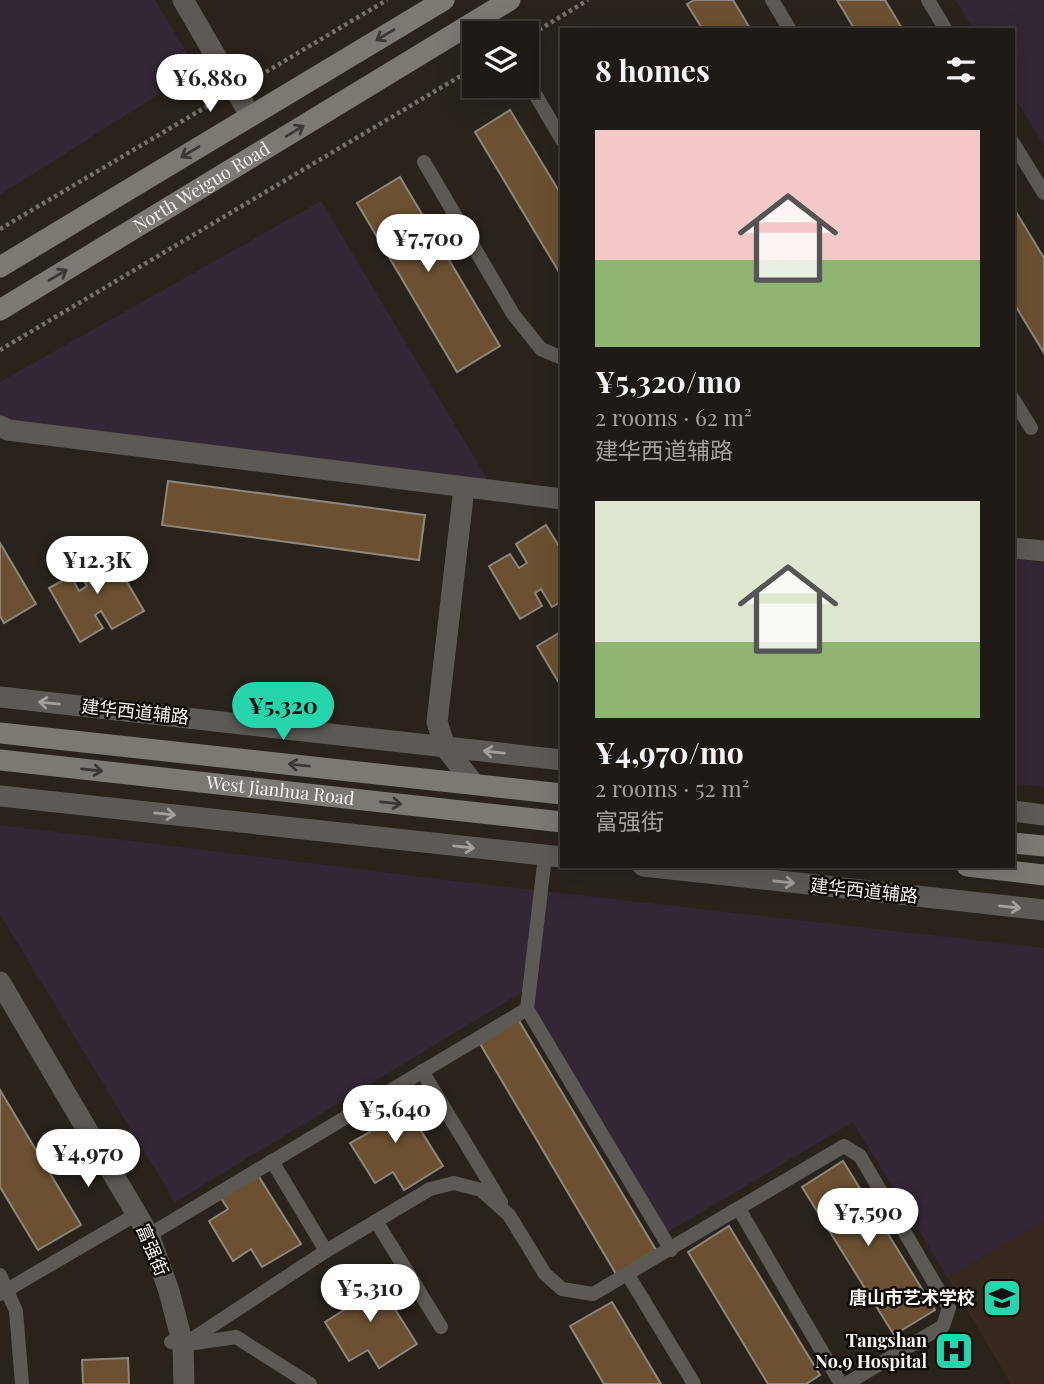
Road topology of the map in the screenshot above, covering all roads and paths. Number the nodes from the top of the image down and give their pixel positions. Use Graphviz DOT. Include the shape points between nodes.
graph roads {
  1 [pos="183,0"];
  2 [pos="387,0"];
  3 [pos="444,0"];
  4 [pos="510,0"];
  5 [pos="588,0"];
  6 [pos="772,0"];
  7 [pos="928,0"];
  8 [pos="789,28"];
  9 [pos="945,28"];
  10 [pos="539,30"];
  11 [pos="462,75"];
  12 [pos="235,90"];
  13 [pos="537,98"];
  14 [pos="250,115"];
  15 [pos="560,136"];
  16 [pos="1015,146"];
  17 [pos="424,162"];
  18 [pos="1044,193"];
  19 [pos="0,229"];
  20 [pos="0,267"];
  21 [pos="0,310"];
  22 [pos="0,350"];
  23 [pos="560,357"];
  24 [pos="1015,401"];
  25 [pos="0,426"];
  26 [pos="1031,428"];
  27 [pos="464,488"];
  28 [pos="560,499"];
  29 [pos="1015,548"];
  30 [pos="1044,551"];
  31 [pos="0,697"];
  32 [pos="0,733"];
  33 [pos="445,747"];
  34 [pos="0,760"];
  35 [pos="560,760"];
  36 [pos="474,784"];
  37 [pos="560,794"];
  38 [pos="0,796"];
  39 [pos="1015,811"];
  40 [pos="1044,815"];
  41 [pos="560,822"];
  42 [pos="1015,843"];
  43 [pos="1044,846"];
  44 [pos="553,856"];
  45 [pos="661,868"];
  46 [pos="984,868"];
  47 [pos="1044,875"];
  48 [pos="1044,910"];
  49 [pos="0,982"];
  50 [pos="0,997"];
  51 [pos="527,1009"];
  52 [pos="422,1071"];
  53 [pos="272,1161"];
  54 [pos="739,1209"];
  55 [pos="509,1215"];
  56 [pos="130,1218"];
  57 [pos="376,1221"];
  58 [pos="145,1236"];
  59 [pos="671,1250"];
  60 [pos="326,1251"];
  61 [pos="0,1275"];
  62 [pos="628,1275"];
  63 [pos="4,1291"];
  64 [pos="441,1327"];
  65 [pos="177,1343"];
  66 [pos="22,1384"];
  67 [pos="173,1384"];
  68 [pos="184,1384"];
  69 [pos="310,1384"];
  70 [pos="694,1384"];
  71 [pos="844,1384"];
  1 -- 12 [label="street"];
  2 -- 12 [label="path"];
  3 -- 14 [label="main road, North Weiguo Road, one-way"];
  21 -- 4 [label="main road, North Weiguo Road, one-way"];
  5 -- 10 [label="path"];
  6 -- 8 [label="lane"];
  7 -- 9 [label="lane"];
  11 -- 22 [label="path"];
  12 -- 14 [label="street"];
  12 -- 19 [label="path"];
  13 -- 15 [label="lane"];
  14 -- 20 [label="main road, North Weiguo Road, one-way"];
  16 -- 18 [label="lane"];
  17 -- 23 [label="lane" via="513,314 541,349"];
  24 -- 26 [label="lane"];
  25 -- 27 [label="street"];
  27 -- 28 [label="street"];
  27 -- 33 [label="street" via="437,722"];
  29 -- 30 [label="street"];
  33 -- 31 [label="street, 建华西道辅路, one-way"];
  36 -- 32 [label="main road, West Jianhua Road, one-way"];
  35 -- 33 [label="street, 建华西道辅路, one-way"];
  33 -- 36 [label="street"];
  34 -- 41 [label="main road, West Jianhua Road, one-way"];
  36 -- 37 [label="main road, West Jianhua Road"];
  38 -- 44 [label="street, one-way"];
  39 -- 40 [label="street"];
  42 -- 43 [label="main road"];
  44 -- 51 [label="lane"];
  45 -- 48 [label="street, 建华西道辅路, one-way"];
  46 -- 47 [label="main road"];
  49 -- 58 [label="street, 富强街"];
  50 -- 56 [label="street, 富强街"];
  51 -- 52 [label="lane"];
  51 -- 59 [label="lane"];
  52 -- 53 [label="lane"];
  52 -- 55 [label="lane"];
  53 -- 58 [label="lane"];
  53 -- 60 [label="lane"];
  54 -- 59 [label="lane"];
  54 -- 71 [label="lane"];
  54 -- 71 [label="lane" via="844,1146 860,1156 949,1308 943,1326"];
  55 -- 57 [label="lane" via="481,1190 454,1183 430,1189"];
  55 -- 62 [label="lane" via="545,1274 562,1289 593,1294"];
  56 -- 58 [label="street, 富强街"];
  56 -- 63 [label="lane"];
  57 -- 60 [label="lane"];
  57 -- 64 [label="lane"];
  58 -- 65 [label="street, 富强街"];
  59 -- 62 [label="lane"];
  60 -- 65 [label="lane"];
  61 -- 63 [label="lane"];
  62 -- 70 [label="lane"];
  63 -- 66 [label="lane" via="16,1311"];
  65 -- 67 [label="street, 富强街"];
  65 -- 68 [label="street, 富强街"];
  65 -- 69 [label="lane" via="236,1337"];
}
